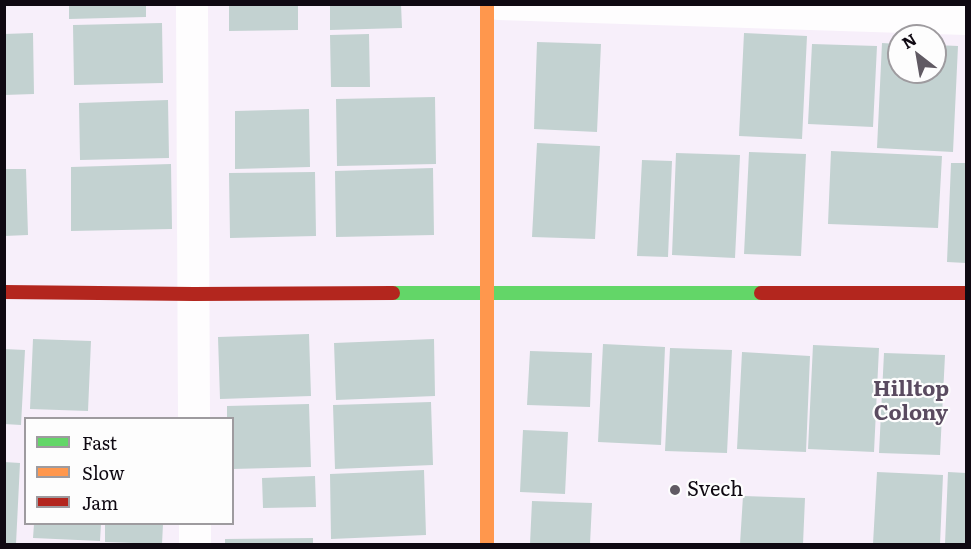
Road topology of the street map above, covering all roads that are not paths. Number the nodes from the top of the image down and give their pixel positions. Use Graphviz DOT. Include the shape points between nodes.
graph roads {
  1 [pos="192,4"];
  2 [pos="487,4"];
  3 [pos="499,4"];
  4 [pos="966,19"];
  5 [pos="4,292"];
  6 [pos="486,292"];
  7 [pos="966,293"];
  8 [pos="194,294"];
  9 [pos="194,417"];
  10 [pos="195,525"];
  11 [pos="195,544"];
  12 [pos="487,544"];
  1 -- 8 [label="street"];
  2 -- 6 [label="street"];
  3 -- 4 [label="street"];
  5 -- 8 [label="street"];
  6 -- 7 [label="street"];
  6 -- 8 [label="street"];
  6 -- 12 [label="street"];
  8 -- 9 [label="street"];
  10 -- 11 [label="street"];
}
